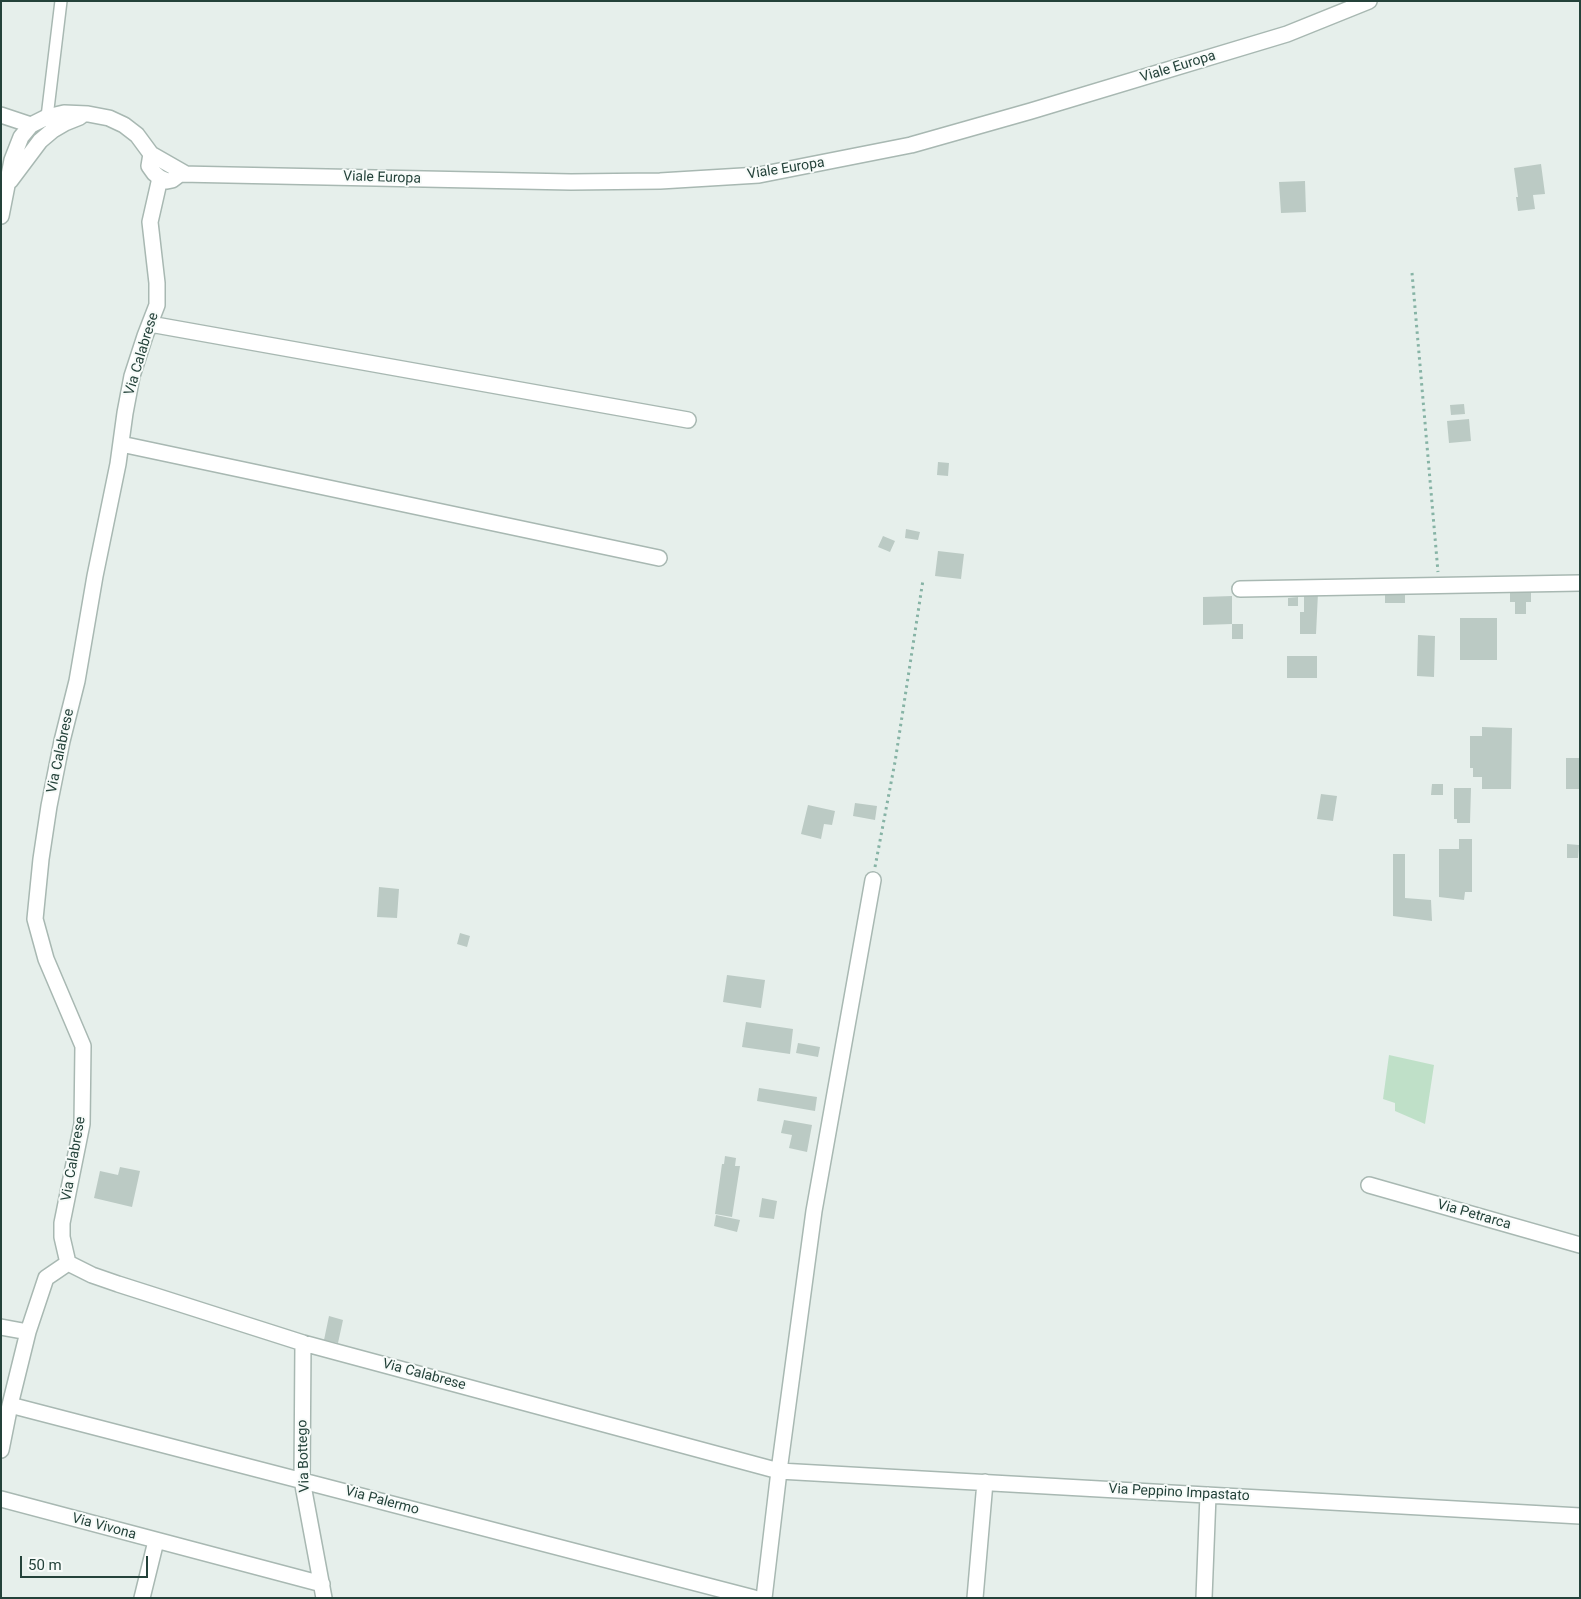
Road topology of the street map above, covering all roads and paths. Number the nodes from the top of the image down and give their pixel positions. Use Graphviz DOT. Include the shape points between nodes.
graph roads {
  1 [pos="61,1"];
  2 [pos="1369,1"];
  3 [pos="88,114"];
  4 [pos="1,115"];
  5 [pos="47,117"];
  6 [pos="31,126"];
  7 [pos="151,154"];
  8 [pos="183,174"];
  9 [pos="160,178"];
  10 [pos="7,185"];
  11 [pos="1,216"];
  12 [pos="1412,273"];
  13 [pos="150,324"];
  14 [pos="688,420"];
  15 [pos="120,444"];
  16 [pos="659,558"];
  17 [pos="923,580"];
  18 [pos="1580,583"];
  19 [pos="1440,585"];
  20 [pos="1240,589"];
  21 [pos="873,880"];
  22 [pos="1369,1185"];
  23 [pos="1580,1245"];
  24 [pos="68,1263"];
  25 [pos="1,1327"];
  26 [pos="28,1332"];
  27 [pos="303,1343"];
  28 [pos="10,1405"];
  29 [pos="1,1450"];
  30 [pos="779,1471"];
  31 [pos="302,1480"];
  32 [pos="985,1482"];
  33 [pos="1208,1495"];
  34 [pos="1,1499"];
  35 [pos="1580,1516"];
  36 [pos="156,1541"];
  37 [pos="323,1591"];
  38 [pos="142,1598"];
  39 [pos="754,1598"];
  40 [pos="764,1598"];
  41 [pos="975,1598"];
  42 [pos="1204,1598"];
  1 -- 5 [label="street"];
  2 -- 8 [label="street, Viale Europa" via="1287,34 1031,111 911,145 760,175 562,182"];
  3 -- 5 [label="street" via="64,113"];
  3 -- 7 [label="street" via="109,118 124,126 137,135"];
  3 -- 10 [label="street" via="65,123 40,141"];
  4 -- 6 [label="street"];
  5 -- 6 [label="street"];
  6 -- 10 [label="street" via="21,137"];
  7 -- 8 [label="street"];
  7 -- 9 [label="street" via="149,166"];
  8 -- 9 [label="street, Viale Europa" via="172,180"];
  9 -- 13 [label="street, Via Calabrese" via="150,222 157,305"];
  10 -- 11 [label="street"];
  12 -- 19 [label="path"];
  13 -- 14 [label="street"];
  13 -- 15 [label="street, Via Calabrese" via="132,376"];
  15 -- 16 [label="street"];
  15 -- 24 [label="street, Via Calabrese" via="77,681 50,806 35,919 46,959 83,1046 82,1124 62,1222"];
  17 -- 21 [label="path"];
  18 -- 19 [label="street"];
  19 -- 20 [label="street"];
  21 -- 30 [label="street" via="814,1211"];
  22 -- 23 [label="street, Via Petrarca"];
  24 -- 26 [label="street" via="46,1278"];
  24 -- 27 [label="street, Via Calabrese" via="118,1284"];
  25 -- 26 [label="street"];
  26 -- 28 [label="street"];
  27 -- 30 [label="street, Via Calabrese"];
  27 -- 31 [label="street, Via Bottego"];
  28 -- 29 [label="street"];
  28 -- 31 [label="street, Via Palermo"];
  30 -- 32 [label="street, Via Peppino Impastato"];
  30 -- 40 [label="street"];
  31 -- 37 [label="street, Via Bottego"];
  31 -- 39 [label="street, Via Palermo"];
  32 -- 33 [label="street, Via Peppino Impastato"];
  32 -- 41 [label="street"];
  33 -- 35 [label="street, Via Peppino Impastato"];
  33 -- 42 [label="street"];
  34 -- 36 [label="street, Via Vivona"];
  36 -- 37 [label="street, Via Vivona"];
  36 -- 38 [label="street"];
}
